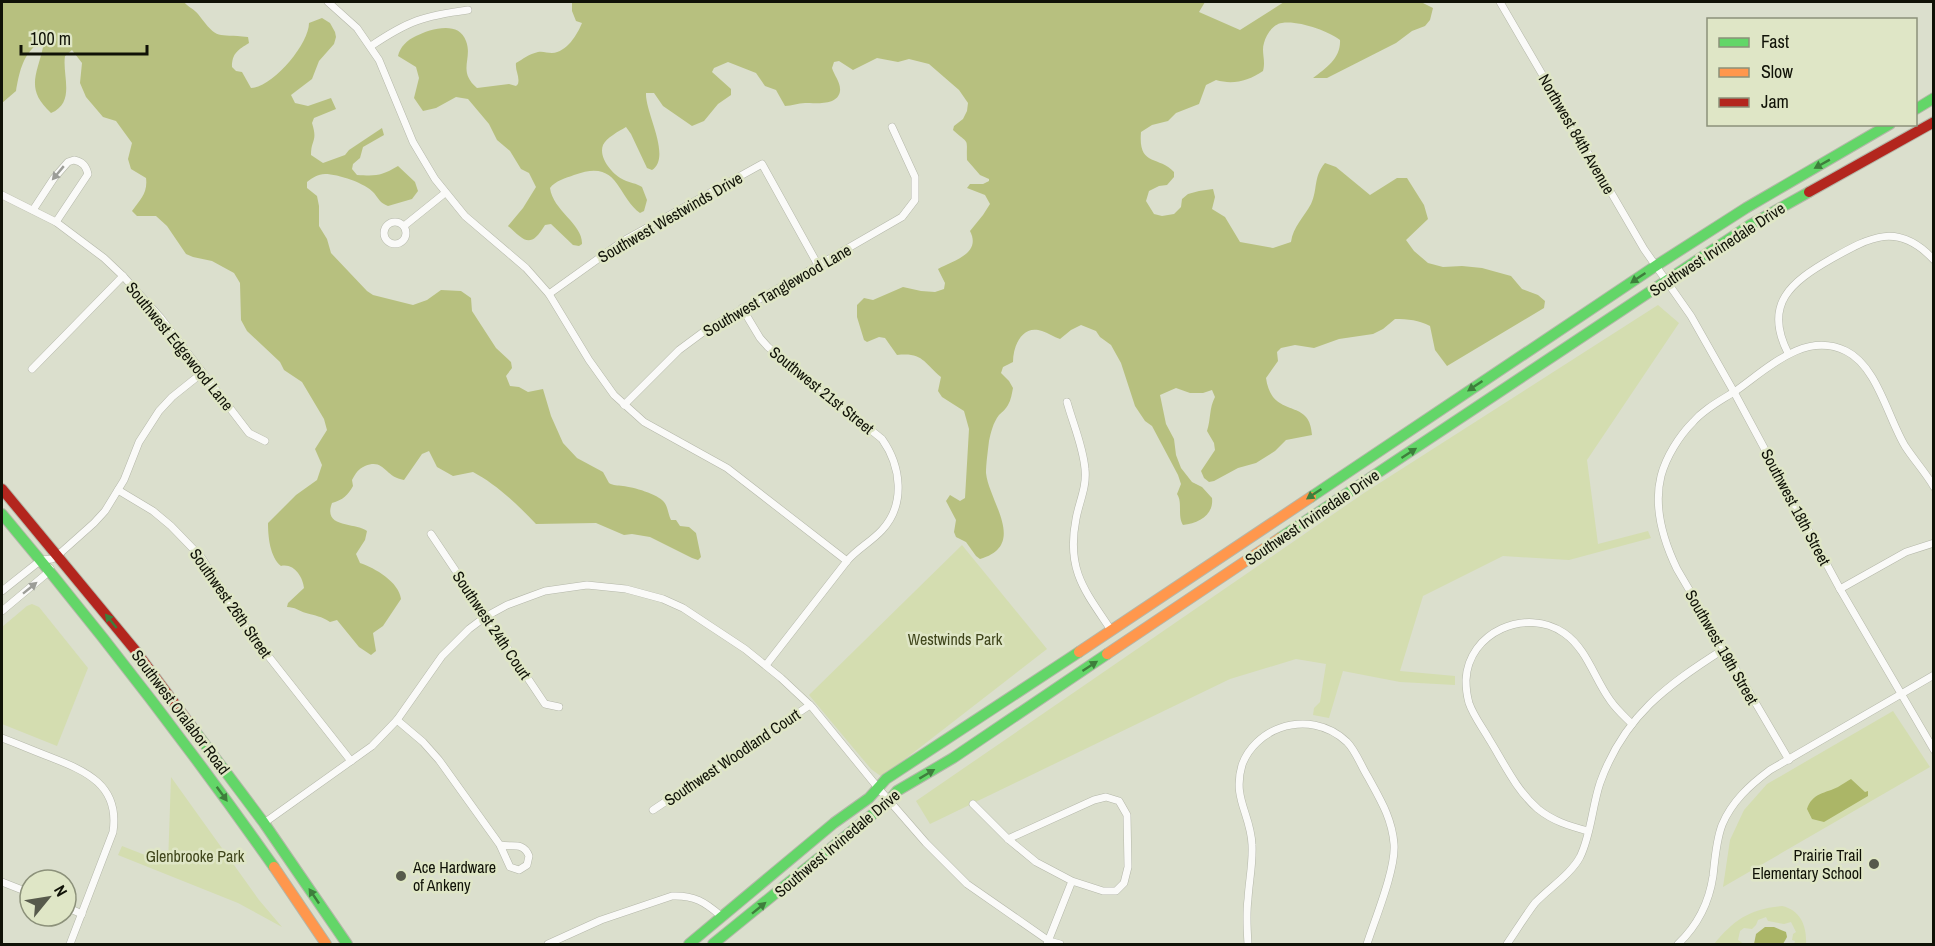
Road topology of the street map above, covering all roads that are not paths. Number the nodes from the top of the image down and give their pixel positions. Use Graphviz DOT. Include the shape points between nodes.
graph roads {
  1 [pos="328,2"];
  2 [pos="1500,2"];
  3 [pos="468,10"];
  4 [pos="370,46"];
  5 [pos="1934,98"];
  6 [pos="1917,108"];
  7 [pos="1934,122"];
  8 [pos="1887,126"];
  9 [pos="892,127"];
  10 [pos="445,193"];
  11 [pos="2,195"];
  12 [pos="33,210"];
  13 [pos="56,222"];
  14 [pos="404,226"];
  15 [pos="1934,260"];
  16 [pos="818,265"];
  17 [pos="1657,266"];
  18 [pos="123,276"];
  19 [pos="1667,281"];
  20 [pos="549,294"];
  21 [pos="742,308"];
  22 [pos="1788,353"];
  23 [pos="32,369"];
  24 [pos="202,373"];
  25 [pos="1734,392"];
  26 [pos="1067,402"];
  27 [pos="624,405"];
  28 [pos="265,441"];
  29 [pos="1934,487"];
  30 [pos="2,489"];
  31 [pos="118,490"];
  32 [pos="2,514"];
  33 [pos="1258,532"];
  34 [pos="431,534"];
  35 [pos="1934,543"];
  36 [pos="1268,547"];
  37 [pos="50,561"];
  38 [pos="847,561"];
  39 [pos="1840,589"];
  40 [pos="2,591"];
  41 [pos="2,611"];
  42 [pos="485,617"];
  43 [pos="1111,630"];
  44 [pos="1724,649"];
  45 [pos="766,665"];
  46 [pos="1934,675"];
  47 [pos="1902,694"];
  48 [pos="810,705"];
  49 [pos="559,707"];
  50 [pos="396,720"];
  51 [pos="1632,723"];
  52 [pos="2,738"];
  53 [pos="1934,750"];
  54 [pos="351,760"];
  55 [pos="1789,760"];
  56 [pos="879,789"];
  57 [pos="890,801"];
  58 [pos="973,804"];
  59 [pos="653,810"];
  60 [pos="264,823"];
  61 [pos="1588,831"];
  62 [pos="1008,839"];
  63 [pos="500,845"];
  64 [pos="2,882"];
  65 [pos="1072,882"];
  66 [pos="18,888"];
  67 [pos="78,912"];
  68 [pos="82,914"];
  69 [pos="721,916"];
  70 [pos="1048,943"];
  71 [pos="70,945"];
  72 [pos="326,945"];
  73 [pos="347,945"];
  74 [pos="548,945"];
  75 [pos="689,945"];
  76 [pos="713,945"];
  77 [pos="1060,945"];
  78 [pos="1248,945"];
  79 [pos="1367,945"];
  80 [pos="1507,945"];
  81 [pos="1677,945"];
  1 -- 4 [label="street" via="357,28"];
  2 -- 17 [label="street, Northwest 84th Avenue"];
  3 -- 4 [label="street" via="417,19"];
  4 -- 10 [label="street" via="388,78 412,142"];
  5 -- 6 [label="main road"];
  7 -- 19 [label="main road, Southwest Irvinedale Drive" via="1776,209"];
  8 -- 17 [label="main road, Southwest Irvinedale Drive, one-way" via="1746,208"];
  9 -- 16 [label="street, Southwest Tanglewood Lane" via="915,177 915,200 893,224"];
  10 -- 14 [label="street"];
  10 -- 20 [label="street"];
  11 -- 12 [label="street, Southwest Edgewood Lane"];
  12 -- 13 [label="street, Southwest Edgewood Lane"];
  13 -- 12 [label="street, one-way" via="88,174 81,162 74,160 63,167"];
  13 -- 18 [label="street, Southwest Edgewood Lane"];
  15 -- 22 [label="street" via="1908,240 1882,237 1865,240 1815,268 1790,287 1781,303 1778,320"];
  16 -- 20 [label="street, Southwest Westwinds Drive" via="762,164 623,241"];
  16 -- 21 [label="street, Southwest Tanglewood Lane"];
  17 -- 19 [label="street, Southwest 18th Street"];
  17 -- 33 [label="main road, Southwest Irvinedale Drive, one-way"];
  18 -- 23 [label="street"];
  18 -- 24 [label="street, Southwest Edgewood Lane"];
  19 -- 25 [label="street, Southwest 18th Street"];
  36 -- 19 [label="main road, Southwest Irvinedale Drive, one-way"];
  20 -- 27 [label="street" via="601,379"];
  21 -- 27 [label="street, Southwest Tanglewood Lane" via="686,344"];
  21 -- 38 [label="street, Southwest 21st Street" via="768,347 872,429 894,459 899,483 891,517"];
  22 -- 25 [label="street, Southwest 19th Street"];
  22 -- 29 [label="street" via="1821,344 1847,351 1861,362 1904,445"];
  24 -- 28 [label="street, Southwest Edgewood Lane" via="249,434"];
  24 -- 31 [label="street" via="172,397 148,426"];
  25 -- 39 [label="street, Southwest 18th Street"];
  25 -- 44 [label="street, Southwest 19th Street" via="1691,423 1667,460 1659,496 1662,532 1677,568"];
  26 -- 43 [label="street" via="1085,469 1076,520 1076,570 1084,590"];
  27 -- 38 [label="street" via="660,432 727,468"];
  30 -- 37 [label="main road, Southwest Oralabor Road"];
  31 -- 37 [label="street" via="94,523"];
  31 -- 54 [label="street, Southwest 26th Street" via="153,511 201,557 247,629"];
  32 -- 37 [label="main road, Southwest Oralabor Road"];
  33 -- 36 [label="main road"];
  33 -- 43 [label="main road, Southwest Irvinedale Drive"];
  34 -- 42 [label="street, Southwest 24th Court"];
  35 -- 39 [label="street" via="1906,552"];
  57 -- 36 [label="main road, Southwest Irvinedale Drive, one-way" via="897,791 953,758"];
  37 -- 40 [label="street"];
  41 -- 37 [label="street, one-way"];
  60 -- 37 [label="main road, Southwest Oralabor Road, one-way" via="135,650"];
  37 -- 72 [label="main road, Southwest Oralabor Road, one-way" via="198,761"];
  38 -- 45 [label="street, Southwest 21st Street"];
  39 -- 47 [label="street, Southwest 18th Street"];
  42 -- 45 [label="street" via="525,597 555,589 587,585 626,588 683,608"];
  42 -- 49 [label="street, Southwest 24th Court" via="545,704"];
  42 -- 50 [label="street" via="442,656"];
  43 -- 56 [label="main road, Southwest Irvinedale Drive" via="886,779"];
  44 -- 51 [label="street" via="1669,686"];
  44 -- 55 [label="street, Southwest 19th Street"];
  45 -- 48 [label="street"];
  46 -- 47 [label="street"];
  47 -- 53 [label="street, Southwest 18th Street"];
  47 -- 55 [label="street"];
  48 -- 56 [label="street"];
  48 -- 59 [label="street, Southwest Woodland Court"];
  50 -- 54 [label="street" via="372,746"];
  50 -- 63 [label="street" via="439,760"];
  51 -- 61 [label="street" via="1600,783"];
  51 -- 61 [label="street" via="1610,701 1575,641 1554,627 1540,622 1508,626 1490,635 1472,657 1466,680 1468,701 1511,776 1540,810 1569,827"];
  52 -- 68 [label="street" via="90,774 104,788 112,804 113,832"];
  54 -- 60 [label="street"];
  55 -- 81 [label="street" via="1748,786 1735,802 1722,826 1702,914"];
  56 -- 57 [label="street"];
  56 -- 69 [label="main road, Southwest Irvinedale Drive"];
  57 -- 70 [label="street" via="967,884"];
  76 -- 57 [label="main road, Southwest Irvinedale Drive, one-way"];
  58 -- 62 [label="street"];
  73 -- 60 [label="main road, Southwest Oralabor Road, one-way"];
  61 -- 80 [label="street" via="1579,858 1534,905"];
  62 -- 65 [label="street" via="1036,862"];
  62 -- 65 [label="street" via="1094,800 1106,797 1119,801 1127,815 1128,867 1124,883 1116,891 1103,891"];
  63 -- 63 [label="street" via="510,867 519,870 527,865 529,856 524,848"];
  64 -- 66 [label="street"];
  65 -- 70 [label="street"];
  67 -- 68 [label="street"];
  68 -- 71 [label="street"];
  69 -- 74 [label="street" via="698,898 672,896 602,920"];
  69 -- 75 [label="main road, Southwest Irvinedale Drive"];
  70 -- 77 [label="street"];
  78 -- 79 [label="street" via="1252,843 1239,798 1243,764 1262,737 1292,724 1308,723 1347,742 1391,822 1395,847"];
}
